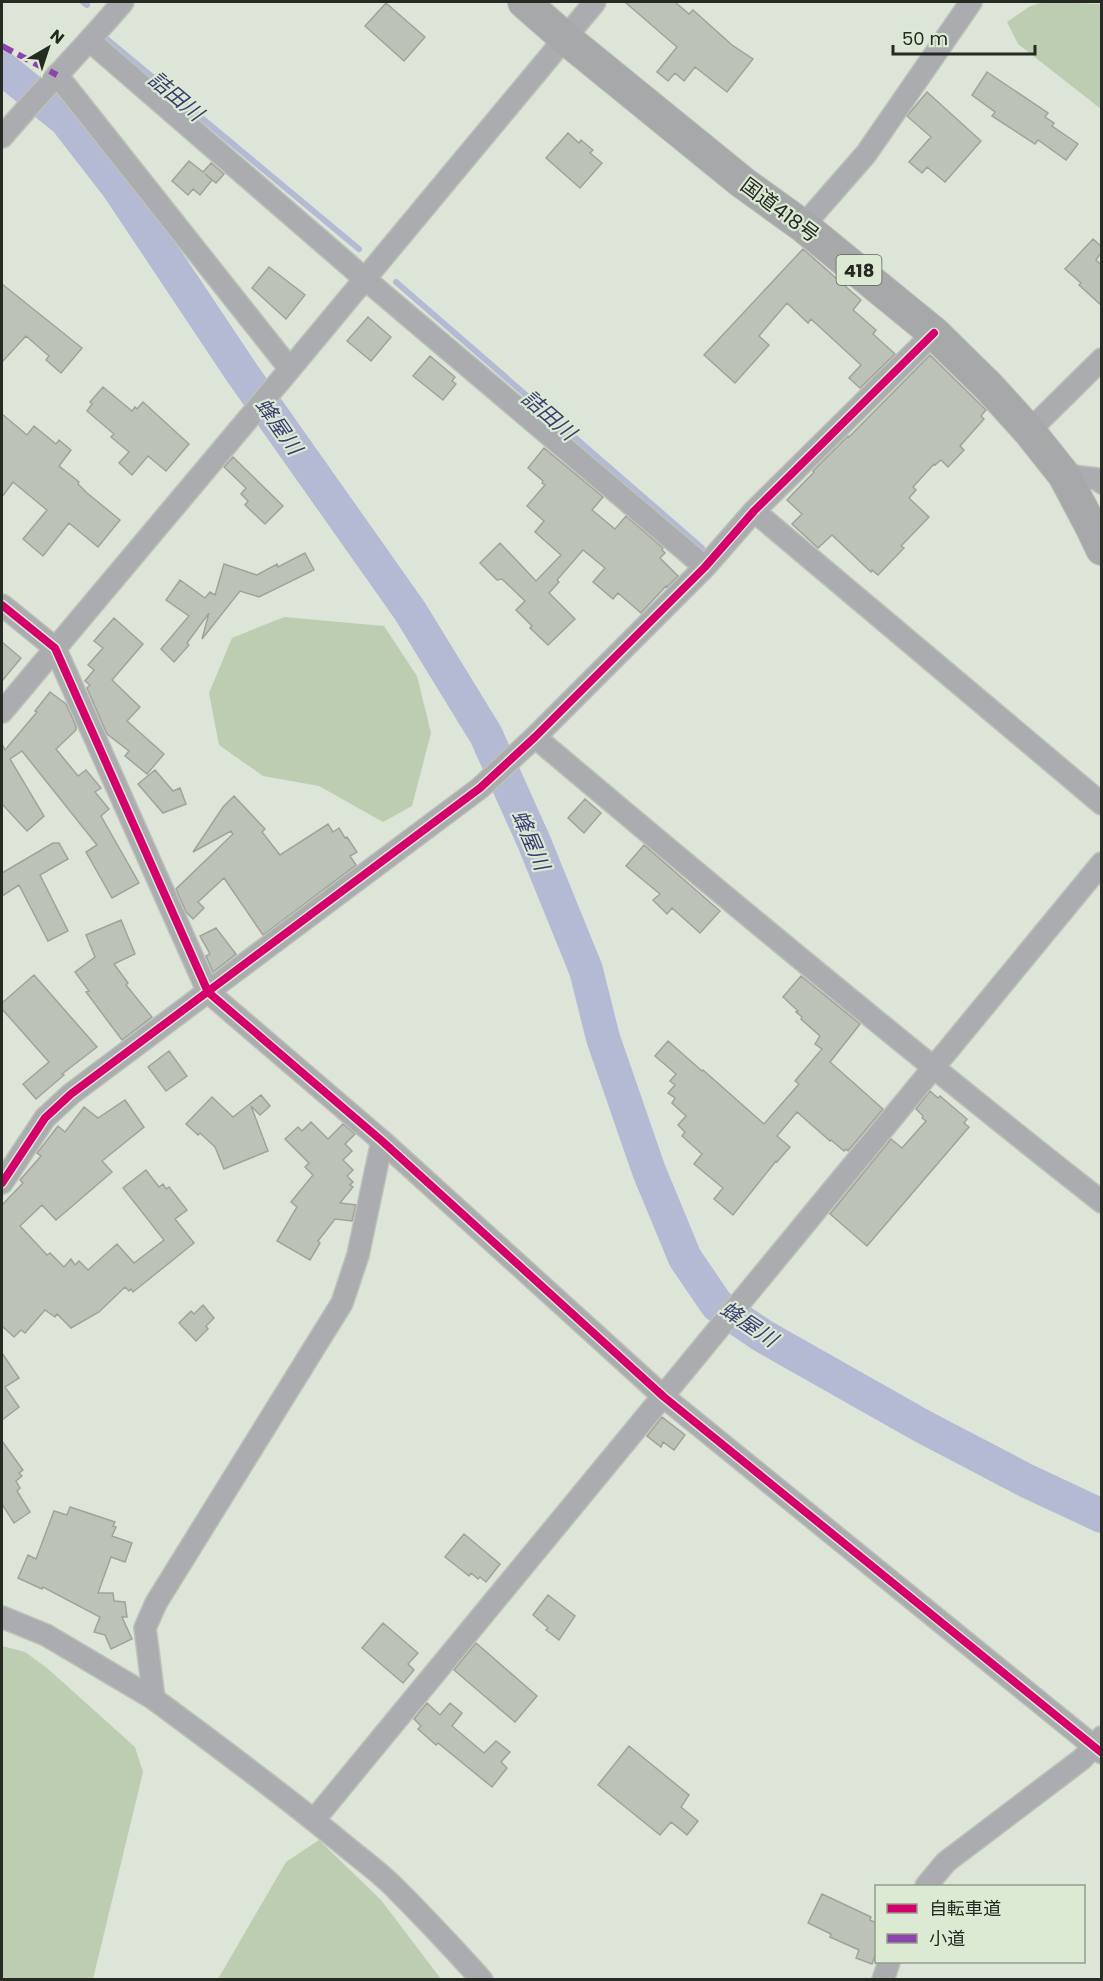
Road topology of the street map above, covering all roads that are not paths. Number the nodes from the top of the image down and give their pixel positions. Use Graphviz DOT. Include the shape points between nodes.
graph roads {
  1 [pos="123,2"];
  2 [pos="524,2"];
  3 [pos="595,2"];
  4 [pos="971,2"];
  5 [pos="565,38"];
  6 [pos="90,41"];
  7 [pos="53,79"];
  8 [pos="2,137"];
  9 [pos="803,226"];
  10 [pos="365,279"];
  11 [pos="934,333"];
  12 [pos="1101,359"];
  13 [pos="286,374"];
  14 [pos="1029,431"];
  15 [pos="1064,475"];
  16 [pos="1101,483"];
  17 [pos="754,511"];
  18 [pos="1101,549"];
  19 [pos="705,567"];
  20 [pos="2,605"];
  21 [pos="55,648"];
  22 [pos="2,712"];
  23 [pos="529,742"];
  24 [pos="1101,804"];
  25 [pos="1101,863"];
  26 [pos="208,992"];
  27 [pos="932,1068"];
  28 [pos="382,1141"];
  29 [pos="2,1183"];
  30 [pos="1101,1202"];
  31 [pos="664,1397"];
  32 [pos="2,1617"];
  33 [pos="154,1699"];
  34 [pos="1099,1746"];
  35 [pos="314,1820"];
  36 [pos="928,1885"];
  37 [pos="889,1963"];
  38 [pos="482,1980"];
  39 [pos="883,1980"];
  1 -- 6 [label="street"];
  2 -- 5 [label="highway, 国道418号 / 418"];
  3 -- 5 [label="street"];
  4 -- 9 [label="street" via="866,154"];
  5 -- 9 [label="highway, 国道418号 / 418" via="742,182"];
  5 -- 10 [label="street"];
  6 -- 7 [label="street"];
  6 -- 10 [label="street"];
  7 -- 8 [label="street"];
  7 -- 13 [label="street"];
  9 -- 11 [label="highway, 国道418号 / 418"];
  10 -- 13 [label="street"];
  10 -- 19 [label="street"];
  11 -- 14 [label="highway, 国道418号 / 418"];
  11 -- 17 [label="street"];
  12 -- 14 [label="street"];
  13 -- 21 [label="street"];
  14 -- 15 [label="highway, 国道418号 / 418"];
  15 -- 16 [label="street" via="1097,479"];
  15 -- 18 [label="highway, 国道418号 / 418"];
  17 -- 19 [label="street"];
  17 -- 24 [label="street"];
  19 -- 23 [label="street"];
  20 -- 21 [label="street"];
  21 -- 22 [label="street"];
  21 -- 26 [label="street"];
  23 -- 26 [label="street" via="480,788"];
  23 -- 27 [label="street"];
  25 -- 27 [label="street"];
  26 -- 28 [label="street"];
  26 -- 29 [label="street" via="53,1110"];
  27 -- 30 [label="street"];
  27 -- 31 [label="street"];
  28 -- 31 [label="street"];
  28 -- 33 [label="street" via="358,1255 342,1303 156,1603 145,1628"];
  31 -- 34 [label="street"];
  31 -- 35 [label="street"];
  32 -- 33 [label="street" via="46,1635"];
  33 -- 35 [label="street"];
  34 -- 36 [label="street" via="946,1862"];
  35 -- 38 [label="street" via="394,1887"];
  37 -- 39 [label="street"];
}
